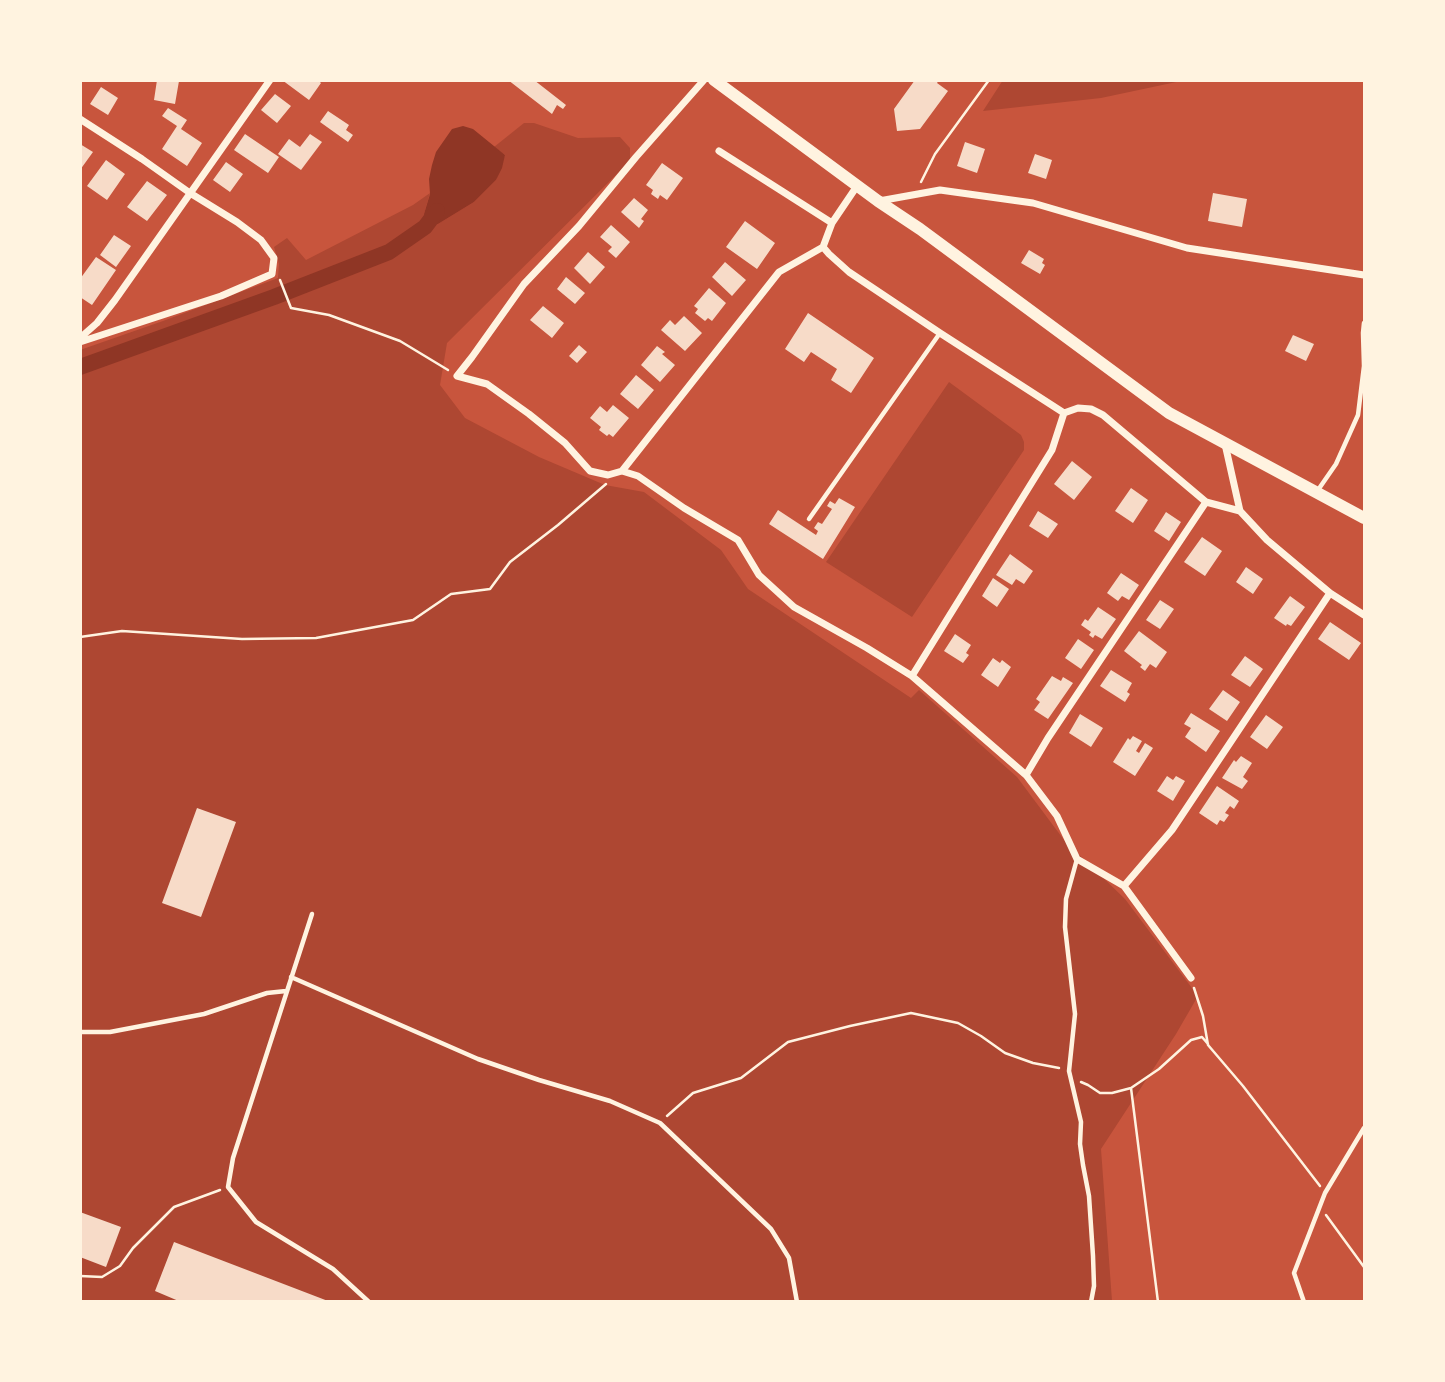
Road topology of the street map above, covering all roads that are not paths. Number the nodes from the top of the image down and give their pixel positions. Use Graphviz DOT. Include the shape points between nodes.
graph roads {
  1 [pos="270,80"];
  2 [pos="704,80"];
  3 [pos="714,80"];
  4 [pos="80,119"];
  5 [pos="719,151"];
  6 [pos="858,186"];
  7 [pos="190,193"];
  8 [pos="878,201"];
  9 [pos="832,223"];
  10 [pos="823,247"];
  11 [pos="1364,275"];
  12 [pos="1364,323"];
  13 [pos="940,333"];
  14 [pos="80,340"];
  15 [pos="1063,413"];
  16 [pos="1225,443"];
  17 [pos="622,471"];
  18 [pos="1316,492"];
  19 [pos="1206,502"];
  20 [pos="1240,512"];
  21 [pos="1364,518"];
  22 [pos="809,519"];
  23 [pos="1330,593"];
  24 [pos="1364,614"];
  25 [pos="912,676"];
  26 [pos="1026,775"];
  27 [pos="1077,859"];
  28 [pos="1124,886"];
  29 [pos="312,914"];
  30 [pos="292,977"];
  31 [pos="1191,978"];
  32 [pos="286,991"];
  33 [pos="80,1032"];
  34 [pos="1364,1128"];
  35 [pos="369,1301"];
  36 [pos="797,1301"];
  37 [pos="1091,1301"];
  38 [pos="1304,1301"];
  1 -- 7 [label="street"];
  2 -- 17 [label="street" via="524,284 457,376 487,384 565,443 590,471 608,475"];
  3 -- 6 [label="main road"];
  4 -- 7 [label="street"];
  5 -- 9 [label="street"];
  6 -- 8 [label="main road"];
  6 -- 9 [label="street"];
  7 -- 14 [label="street" via="115,300"];
  7 -- 14 [label="street" via="261,240 274,258 272,274 221,296"];
  8 -- 11 [label="street" via="940,190 1033,203 1187,248"];
  8 -- 16 [label="main road" via="1169,413"];
  9 -- 10 [label="street"];
  10 -- 13 [label="street" via="849,272"];
  10 -- 17 [label="street" via="779,272"];
  12 -- 18 [label="lane" via="1358,415 1336,464"];
  13 -- 15 [label="street"];
  13 -- 22 [label="lane"];
  15 -- 19 [label="street" via="1078,408 1103,415"];
  15 -- 25 [label="street" via="1052,450"];
  16 -- 18 [label="main road"];
  16 -- 20 [label="street"];
  17 -- 25 [label="street" via="638,476 738,541 759,575 794,607"];
  18 -- 21 [label="main road"];
  19 -- 20 [label="street"];
  19 -- 26 [label="street"];
  20 -- 23 [label="street"];
  23 -- 24 [label="street"];
  23 -- 28 [label="street" via="1171,831"];
  25 -- 26 [label="street"];
  26 -- 27 [label="street" via="1057,816"];
  27 -- 28 [label="street"];
  27 -- 37 [label="lane" via="1066,899 1075,1014 1069,1071 1081,1122 1089,1196"];
  28 -- 31 [label="street"];
  29 -- 30 [label="lane"];
  30 -- 32 [label="lane"];
  30 -- 36 [label="lane" via="478,1059 610,1101 660,1123 771,1228 789,1258"];
  32 -- 33 [label="lane" via="204,1014 110,1032"];
  32 -- 35 [label="lane" via="228,1187 256,1222 333,1269"];
  34 -- 38 [label="lane" via="1325,1193 1294,1273"];
}
